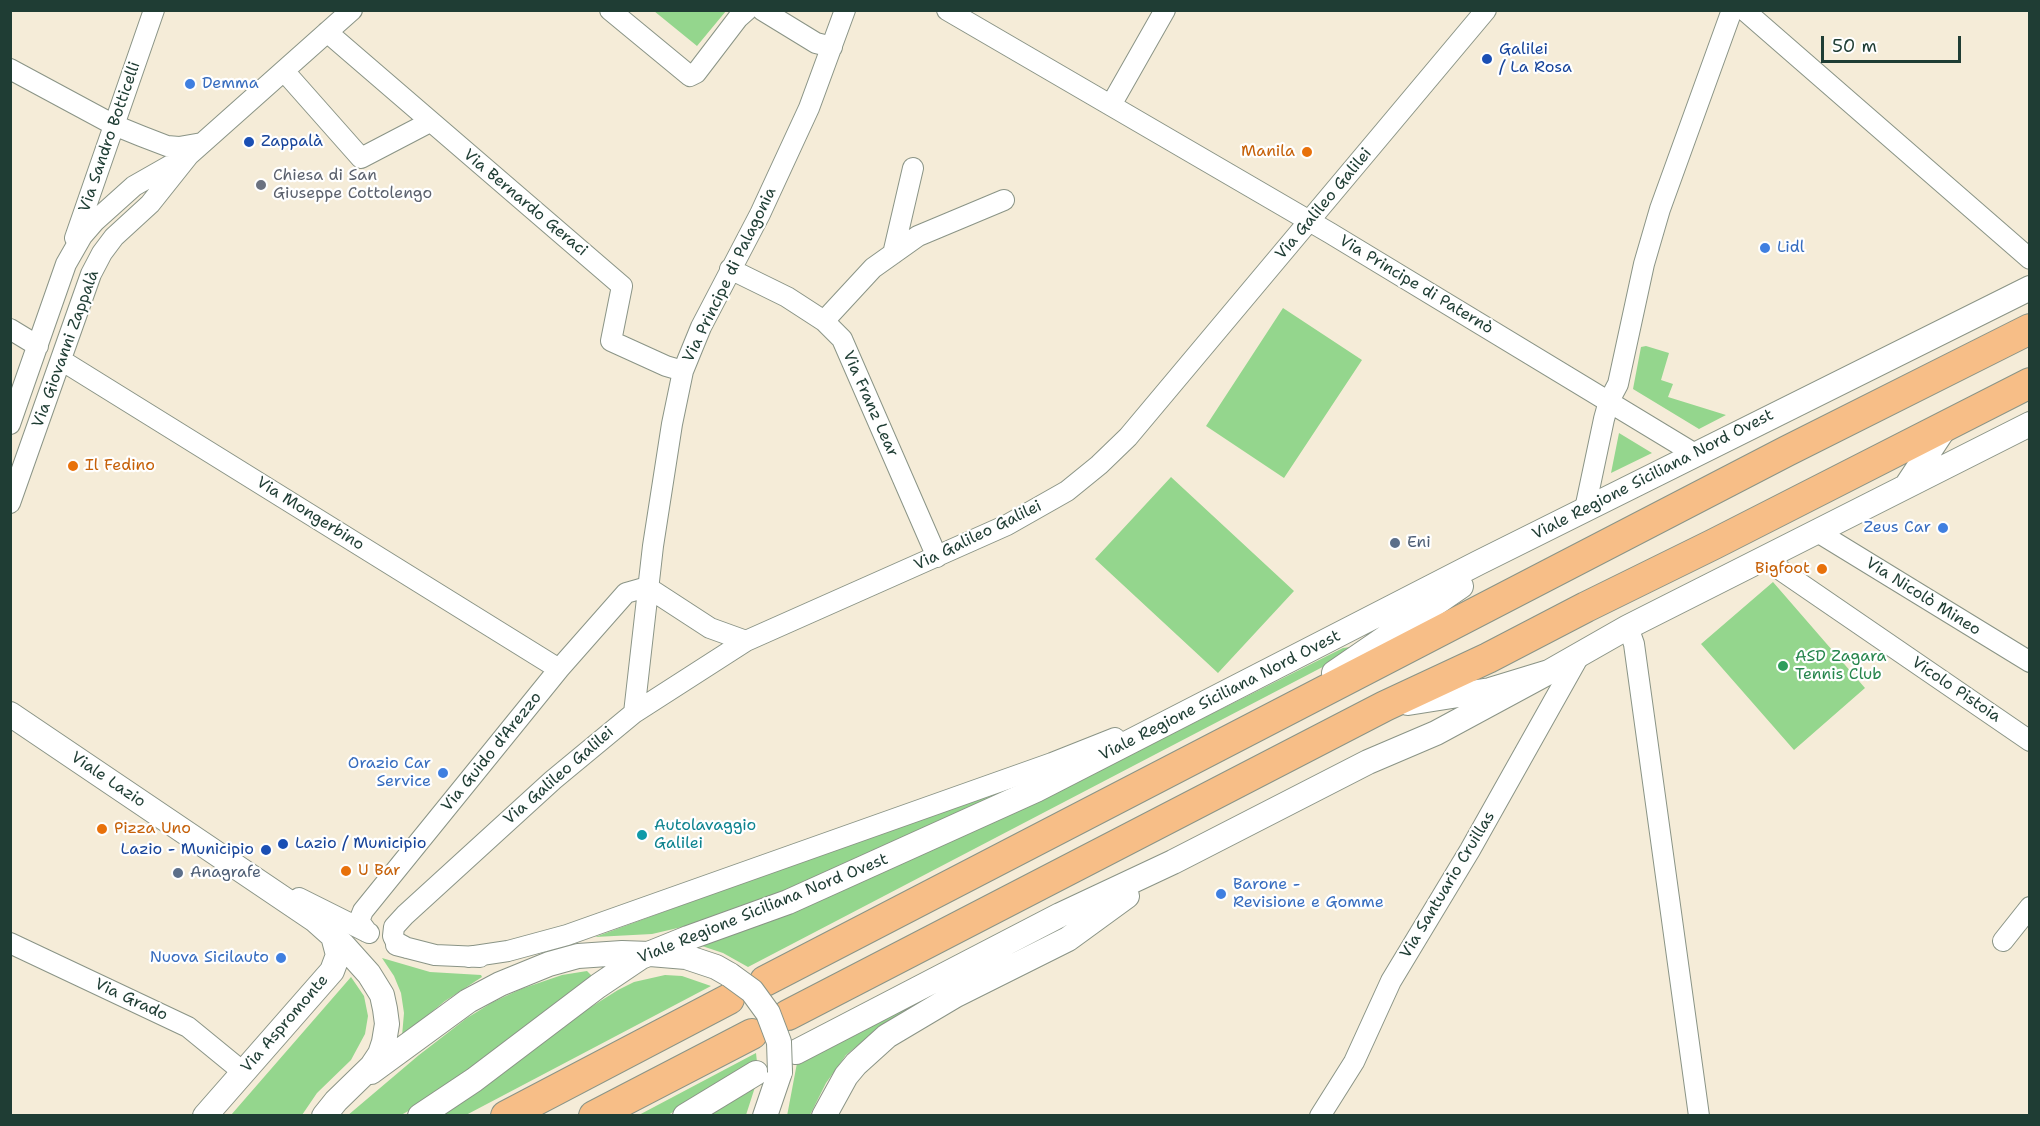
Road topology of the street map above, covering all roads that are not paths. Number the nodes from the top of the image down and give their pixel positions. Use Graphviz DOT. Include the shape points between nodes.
graph roads {
  1 [pos="154,10"];
  2 [pos="352,10"];
  3 [pos="610,10"];
  4 [pos="747,10"];
  5 [pos="762,10"];
  6 [pos="845,10"];
  7 [pos="947,10"];
  8 [pos="1165,10"];
  9 [pos="1485,10"];
  10 [pos="1732,10"];
  11 [pos="1744,10"];
  12 [pos="327,32"];
  13 [pos="832,47"];
  14 [pos="10,69"];
  15 [pos="284,71"];
  16 [pos="1111,105"];
  17 [pos="430,122"];
  18 [pos="114,125"];
  19 [pos="141,136"];
  20 [pos="195,149"];
  21 [pos="913,168"];
  22 [pos="163,179"];
  23 [pos="134,186"];
  24 [pos="1004,200"];
  25 [pos="150,204"];
  26 [pos="1310,221"];
  27 [pos="893,254"];
  28 [pos="2030,259"];
  29 [pos="66,264"];
  30 [pos="730,269"];
  31 [pos="2030,288"];
  32 [pos="824,321"];
  33 [pos="10,329"];
  34 [pos="2030,329"];
  35 [pos="38,346"];
  36 [pos="61,360"];
  37 [pos="683,371"];
  38 [pos="2030,383"];
  39 [pos="1609,401"];
  40 [pos="10,424"];
  41 [pos="2030,424"];
  42 [pos="1946,426"];
  43 [pos="1695,454"];
  44 [pos="1907,485"];
  45 [pos="10,503"];
  46 [pos="1585,509"];
  47 [pos="1816,531"];
  48 [pos="1540,532"];
  49 [pos="937,557"];
  50 [pos="1763,558"];
  51 [pos="647,587"];
  52 [pos="1628,627"];
  53 [pos="746,641"];
  54 [pos="1579,656"];
  55 [pos="2030,662"];
  56 [pos="558,669"];
  57 [pos="1549,672"];
  58 [pos="1255,678"];
  59 [pos="1384,706"];
  60 [pos="634,713"];
  61 [pos="10,714"];
  62 [pos="1255,728"];
  63 [pos="2030,741"];
  64 [pos="1173,862"];
  65 [pos="235,866"];
  66 [pos="2030,907"];
  67 [pos="324,926"];
  68 [pos="367,932"];
  69 [pos="2003,941"];
  70 [pos="10,943"];
  71 [pos="407,948"];
  72 [pos="650,954"];
  73 [pos="578,956"];
  74 [pos="468,957"];
  75 [pos="765,981"];
  76 [pos="730,987"];
  77 [pos="788,1015"];
  78 [pos="752,1034"];
  79 [pos="796,1052"];
  80 [pos="243,1072"];
  81 [pos="772,1074"];
  82 [pos="359,1080"];
  83 [pos="204,1116"];
  84 [pos="324,1116"];
  85 [pos="420,1116"];
  86 [pos="506,1116"];
  87 [pos="594,1116"];
  88 [pos="685,1116"];
  89 [pos="765,1116"];
  90 [pos="773,1116"];
  91 [pos="824,1116"];
  92 [pos="1320,1116"];
  93 [pos="1699,1116"];
  1 -- 18 [label="street, Via Sandro Botticelli"];
  2 -- 12 [label="street, Via Giovanni Zappalà"];
  3 -- 4 [label="street" via="690,76"];
  5 -- 13 [label="street" via="816,42"];
  6 -- 13 [label="street, Via Principe di Palagonia"];
  7 -- 16 [label="street, Via Principe di Paternò"];
  8 -- 16 [label="street"];
  9 -- 26 [label="street, Via Galileo Galilei"];
  10 -- 39 [label="street" via="1660,209 1618,384"];
  11 -- 28 [label="street"];
  12 -- 15 [label="street, Via Giovanni Zappalà"];
  12 -- 17 [label="street, Via Bernardo Geraci"];
  13 -- 30 [label="street, Via Principe di Palagonia" via="765,204"];
  14 -- 18 [label="street"];
  15 -- 17 [label="street" via="361,158"];
  15 -- 20 [label="street, Via Giovanni Zappalà"];
  16 -- 26 [label="street, Via Principe di Paternò"];
  17 -- 37 [label="street, Via Bernardo Geraci" via="622,286 611,341"];
  18 -- 19 [label="street"];
  18 -- 29 [label="street, Via Sandro Botticelli"];
  19 -- 20 [label="street" via="167,146"];
  19 -- 22 [label="street"];
  20 -- 22 [label="street, Via Giovanni Zappalà"];
  21 -- 27 [label="street"];
  22 -- 23 [label="street, Via Giovanni Zappalà"];
  22 -- 25 [label="street, Via Giovanni Zappalà"];
  23 -- 25 [label="street" via="149,194"];
  23 -- 29 [label="street, Via Giovanni Zappalà" via="95,221"];
  24 -- 27 [label="street" via="918,236"];
  25 -- 36 [label="street, Via Giovanni Zappalà" via="114,237 90,274"];
  26 -- 39 [label="street, Via Principe di Paternò"];
  26 -- 49 [label="street, Via Galileo Galilei" via="1128,437 1099,465 1038,509"];
  27 -- 32 [label="street" via="873,268"];
  29 -- 35 [label="street, Via Giovanni Zappalà"];
  30 -- 32 [label="street, Via Franz Lear" via="787,297"];
  30 -- 37 [label="street, Via Principe di Palagonia"];
  31 -- 43 [label="street, Viale Regione Siciliana Nord Ovest"];
  32 -- 49 [label="street, Via Franz Lear" via="842,339"];
  33 -- 35 [label="street"];
  34 -- 62 [label="main road"];
  35 -- 40 [label="street, Via Giovanni Zappalà"];
  36 -- 45 [label="street, Via Giovanni Zappalà"];
  36 -- 56 [label="street, Via Mongerbino"];
  37 -- 51 [label="street, Via Principe di Palagonia"];
  38 -- 42 [label="main road"];
  39 -- 43 [label="street, Via Principe di Paternò"];
  39 -- 46 [label="street"];
  41 -- 44 [label="street"];
  42 -- 44 [label="street"];
  42 -- 59 [label="main road" via="1488,658"];
  43 -- 46 [label="street, Viale Regione Siciliana Nord Ovest"];
  44 -- 47 [label="street"];
  46 -- 48 [label="street, Viale Regione Siciliana Nord Ovest"];
  47 -- 50 [label="street"];
  47 -- 55 [label="street, Via Nicolò Mineo"];
  48 -- 58 [label="street, Viale Regione Siciliana Nord Ovest"];
  48 -- 62 [label="street"];
  49 -- 53 [label="street, Via Galileo Galilei"];
  50 -- 52 [label="street"];
  50 -- 63 [label="street, Vicolo Pistoia"];
  51 -- 53 [label="street" via="710,628"];
  51 -- 56 [label="street, Via Guido d'Arezzo" via="626,593"];
  51 -- 60 [label="street, Via Principe di Palagonia"];
  52 -- 54 [label="street"];
  52 -- 93 [label="street" via="1634,644"];
  53 -- 60 [label="street, Via Galileo Galilei"];
  54 -- 57 [label="street"];
  54 -- 92 [label="street, Via Santuario Cruillas" via="1391,981 1354,1062"];
  56 -- 68 [label="street, Via Guido d'Arezzo" via="363,911 359,921"];
  57 -- 59 [label="street" via="1490,690"];
  57 -- 64 [label="street" via="1445,728 1368,762"];
  58 -- 72 [label="street, Viale Regione Siciliana Nord Ovest" via="1036,790 923,842 788,902"];
  58 -- 74 [label="street" via="1052,763 567,934 508,951"];
  59 -- 77 [label="main road"];
  60 -- 71 [label="street, Via Galileo Galilei" via="553,780 405,915 394,927 393,936"];
  61 -- 65 [label="street, Viale Lazio"];
  62 -- 75 [label="main road"];
  64 -- 79 [label="street" via="1060,915"];
  64 -- 91 [label="street" via="1068,939 957,995 887,1036 846,1076"];
  65 -- 67 [label="street, Viale Lazio"];
  65 -- 68 [label="street"];
  66 -- 69 [label="street"];
  67 -- 80 [label="street, Via Aspromonte" via="337,947 336,964"];
  67 -- 82 [label="street, Viale Lazio" via="364,968 382,995 387,1024 384,1042 380,1054"];
  68 -- 71 [label="street"];
  70 -- 80 [label="street, Via Grado" via="188,1027"];
  71 -- 74 [label="street"];
  72 -- 73 [label="street"];
  72 -- 76 [label="street" via="686,957 716,967"];
  72 -- 85 [label="street, Viale Regione Siciliana Nord Ovest" via="598,986"];
  73 -- 74 [label="street"];
  73 -- 82 [label="street" via="490,988"];
  76 -- 81 [label="street, bridge" via="752,991 768,1014 779,1042"];
  76 -- 86 [label="main road"];
  78 -- 87 [label="main road"];
  80 -- 83 [label="street, Via Aspromonte"];
  81 -- 88 [label="street"];
  81 -- 89 [label="street"];
  81 -- 90 [label="street"];
  82 -- 84 [label="street"];
}
